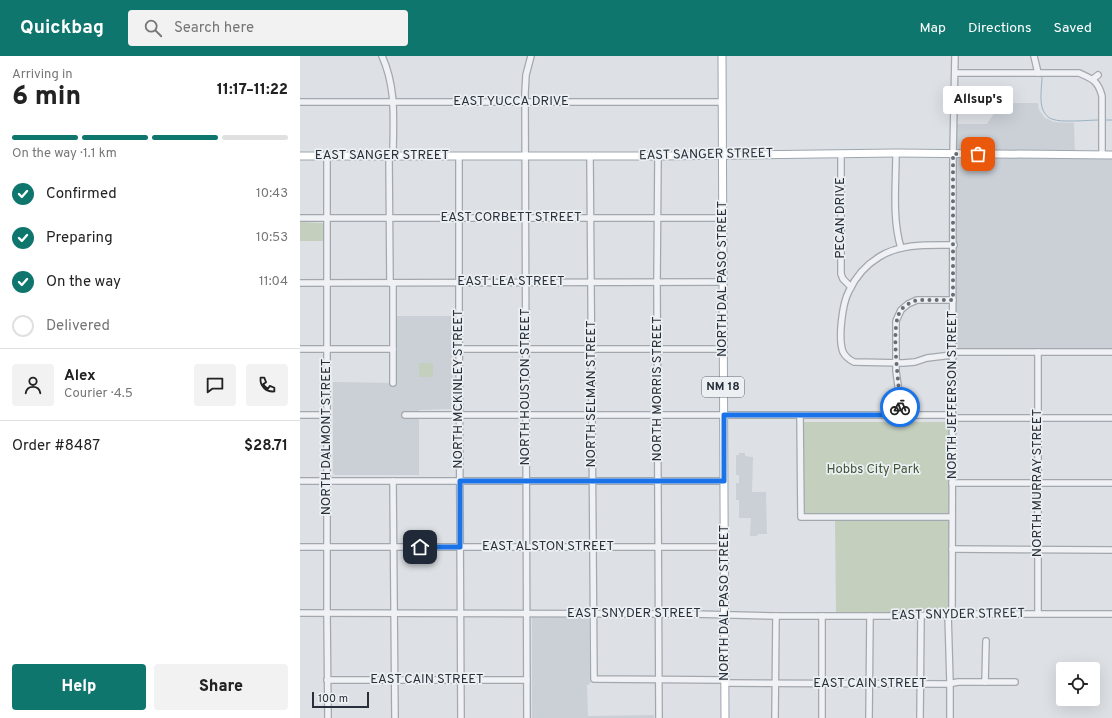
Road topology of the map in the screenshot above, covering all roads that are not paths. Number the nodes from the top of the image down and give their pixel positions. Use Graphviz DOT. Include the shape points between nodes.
graph roads {
  1 [pos="382,56"];
  2 [pos="531,56"];
  3 [pos="722,56"];
  4 [pos="955,56"];
  5 [pos="1034,56"];
  6 [pos="955,73"];
  7 [pos="1038,73"];
  8 [pos="1098,75"];
  9 [pos="1094,79"];
  10 [pos="300,102"];
  11 [pos="393,102"];
  12 [pos="525,102"];
  13 [pos="722,102"];
  14 [pos="896,153"];
  15 [pos="841,154"];
  16 [pos="953,154"];
  17 [pos="300,155"];
  18 [pos="722,155"];
  19 [pos="1102,155"];
  20 [pos="1112,155"];
  21 [pos="324,156"];
  22 [pos="460,156"];
  23 [pos="525,156"];
  24 [pos="590,156"];
  25 [pos="658,156"];
  26 [pos="391,157"];
  27 [pos="300,218"];
  28 [pos="328,218"];
  29 [pos="390,218"];
  30 [pos="460,218"];
  31 [pos="525,218"];
  32 [pos="591,218"];
  33 [pos="658,218"];
  34 [pos="722,218"];
  35 [pos="954,245"];
  36 [pos="901,248"];
  37 [pos="591,282"];
  38 [pos="723,282"];
  39 [pos="300,283"];
  40 [pos="328,283"];
  41 [pos="391,283"];
  42 [pos="459,283"];
  43 [pos="525,283"];
  44 [pos="657,283"];
  45 [pos="851,287"];
  46 [pos="953,300"];
  47 [pos="526,348"];
  48 [pos="658,348"];
  49 [pos="300,349"];
  50 [pos="327,349"];
  51 [pos="393,349"];
  52 [pos="459,349"];
  53 [pos="591,349"];
  54 [pos="723,349"];
  55 [pos="1038,352"];
  56 [pos="1112,352"];
  57 [pos="953,354"];
  58 [pos="896,363"];
  59 [pos="393,383"];
  60 [pos="459,414"];
  61 [pos="526,414"];
  62 [pos="592,414"];
  63 [pos="300,415"];
  64 [pos="327,415"];
  65 [pos="405,415"];
  66 [pos="658,415"];
  67 [pos="724,415"];
  68 [pos="800,415"];
  69 [pos="900,415"];
  70 [pos="952,416"];
  71 [pos="1038,417"];
  72 [pos="1112,418"];
  73 [pos="300,481"];
  74 [pos="328,481"];
  75 [pos="394,481"];
  76 [pos="460,481"];
  77 [pos="526,481"];
  78 [pos="593,481"];
  79 [pos="659,481"];
  80 [pos="724,481"];
  81 [pos="952,484"];
  82 [pos="1038,484"];
  83 [pos="1112,484"];
  84 [pos="952,517"];
  85 [pos="394,547"];
  86 [pos="460,547"];
  87 [pos="526,547"];
  88 [pos="593,547"];
  89 [pos="659,547"];
  90 [pos="724,547"];
  91 [pos="300,548"];
  92 [pos="328,548"];
  93 [pos="952,549"];
  94 [pos="1038,550"];
  95 [pos="1112,550"];
  96 [pos="300,613"];
  97 [pos="327,613"];
  98 [pos="394,613"];
  99 [pos="1038,613"];
  100 [pos="461,614"];
  101 [pos="527,614"];
  102 [pos="593,614"];
  103 [pos="659,614"];
  104 [pos="950,614"];
  105 [pos="1112,614"];
  106 [pos="724,615"];
  107 [pos="776,616"];
  108 [pos="822,616"];
  109 [pos="870,616"];
  110 [pos="921,616"];
  111 [pos="986,641"];
  112 [pos="328,680"];
  113 [pos="394,680"];
  114 [pos="461,680"];
  115 [pos="527,680"];
  116 [pos="594,680"];
  117 [pos="659,680"];
  118 [pos="725,682"];
  119 [pos="985,682"];
  120 [pos="1015,682"];
  121 [pos="870,683"];
  122 [pos="950,683"];
  123 [pos="776,684"];
  124 [pos="822,684"];
  125 [pos="921,684"];
  126 [pos="328,718"];
  127 [pos="395,718"];
  128 [pos="461,718"];
  129 [pos="527,718"];
  130 [pos="659,718"];
  131 [pos="725,718"];
  132 [pos="775,718"];
  133 [pos="822,718"];
  134 [pos="869,718"];
  135 [pos="920,718"];
  136 [pos="950,718"];
  1 -- 11 [label="street" via="390,75"];
  2 -- 12 [label="street, NORTH HOUSTON STREET" via="526,75"];
  3 -- 13 [label="main road, NORTH DAL PASO STREET / NM 18"];
  4 -- 6 [label="street, NORTH JEFFERSON STREET"];
  5 -- 7 [label="street"];
  6 -- 7 [label="street"];
  6 -- 16 [label="street, NORTH JEFFERSON STREET"];
  7 -- 9 [label="street" via="1079,73"];
  8 -- 9 [label="street"];
  9 -- 19 [label="street" via="1102,96"];
  10 -- 11 [label="street, EAST YUCCA DRIVE"];
  11 -- 12 [label="street, EAST YUCCA DRIVE"];
  11 -- 26 [label="street"];
  12 -- 13 [label="street, EAST YUCCA DRIVE"];
  12 -- 23 [label="street, NORTH HOUSTON STREET"];
  13 -- 18 [label="main road, NORTH DAL PASO STREET / NM 18"];
  14 -- 15 [label="main road, EAST SANGER STREET"];
  14 -- 16 [label="main road, EAST SANGER STREET"];
  14 -- 36 [label="street" via="896,224"];
  15 -- 18 [label="main road, EAST SANGER STREET"];
  15 -- 45 [label="street, PECAN DRIVE" via="841,274"];
  16 -- 19 [label="main road, EAST SANGER STREET"];
  16 -- 35 [label="street, NORTH JEFFERSON STREET"];
  17 -- 21 [label="main road, EAST SANGER STREET"];
  18 -- 25 [label="main road, EAST SANGER STREET"];
  18 -- 34 [label="main road, NORTH DAL PASO STREET / NM 18"];
  19 -- 20 [label="main road, EAST SANGER STREET"];
  21 -- 26 [label="main road, EAST SANGER STREET"];
  21 -- 28 [label="street, NORTH DALMONT STREET"];
  22 -- 23 [label="main road, EAST SANGER STREET"];
  22 -- 26 [label="main road, EAST SANGER STREET"];
  22 -- 30 [label="street, NORTH MCKINLEY STREET"];
  23 -- 24 [label="main road, EAST SANGER STREET"];
  23 -- 31 [label="street, NORTH HOUSTON STREET"];
  24 -- 25 [label="main road, EAST SANGER STREET"];
  24 -- 32 [label="street, NORTH SELMAN STREET"];
  25 -- 33 [label="street, NORTH MORRIS STREET"];
  26 -- 29 [label="street"];
  27 -- 28 [label="street, EAST CORBETT STREET"];
  28 -- 29 [label="street, EAST CORBETT STREET"];
  28 -- 40 [label="street, NORTH DALMONT STREET"];
  29 -- 30 [label="street, EAST CORBETT STREET"];
  29 -- 41 [label="street"];
  30 -- 31 [label="street, EAST CORBETT STREET"];
  30 -- 42 [label="street, NORTH MCKINLEY STREET"];
  31 -- 32 [label="street, EAST CORBETT STREET"];
  31 -- 43 [label="street, NORTH HOUSTON STREET"];
  32 -- 33 [label="street, EAST CORBETT STREET"];
  32 -- 37 [label="street, NORTH SELMAN STREET"];
  33 -- 34 [label="street, EAST CORBETT STREET"];
  33 -- 44 [label="street, NORTH MORRIS STREET"];
  34 -- 38 [label="main road, NORTH DAL PASO STREET / NM 18"];
  35 -- 36 [label="street"];
  35 -- 46 [label="street, NORTH JEFFERSON STREET"];
  36 -- 45 [label="street" via="879,257 865,268"];
  37 -- 43 [label="street, EAST LEA STREET"];
  37 -- 44 [label="street, EAST LEA STREET"];
  37 -- 53 [label="street, NORTH SELMAN STREET"];
  38 -- 44 [label="street, EAST LEA STREET"];
  38 -- 54 [label="main road, NORTH DAL PASO STREET / NM 18"];
  39 -- 40 [label="street, EAST LEA STREET"];
  40 -- 41 [label="street, EAST LEA STREET"];
  40 -- 50 [label="street, NORTH DALMONT STREET"];
  41 -- 42 [label="street, EAST LEA STREET"];
  41 -- 51 [label="street"];
  42 -- 43 [label="street, EAST LEA STREET"];
  42 -- 52 [label="street, NORTH MCKINLEY STREET"];
  43 -- 47 [label="street, NORTH HOUSTON STREET"];
  44 -- 48 [label="street, NORTH MORRIS STREET"];
  45 -- 58 [label="street" via="844,305 842,320 843,353 854,362"];
  46 -- 57 [label="street, NORTH JEFFERSON STREET"];
  46 -- 58 [label="street" via="917,300 901,310 896,321"];
  47 -- 52 [label="street"];
  47 -- 53 [label="street"];
  47 -- 61 [label="street, NORTH HOUSTON STREET"];
  48 -- 53 [label="street"];
  48 -- 54 [label="street"];
  48 -- 66 [label="street, NORTH MORRIS STREET"];
  49 -- 50 [label="street"];
  50 -- 51 [label="street"];
  50 -- 64 [label="street, NORTH DALMONT STREET"];
  51 -- 59 [label="street"];
  52 -- 60 [label="street, NORTH MCKINLEY STREET"];
  53 -- 62 [label="street, NORTH SELMAN STREET"];
  54 -- 67 [label="main road, NORTH DAL PASO STREET / NM 18"];
  55 -- 56 [label="street"];
  55 -- 57 [label="street"];
  55 -- 71 [label="street, NORTH MURRAY STREET"];
  57 -- 58 [label="street"];
  57 -- 70 [label="street, NORTH JEFFERSON STREET"];
  58 -- 69 [label="street"];
  60 -- 61 [label="street"];
  60 -- 65 [label="street"];
  60 -- 76 [label="street, NORTH MCKINLEY STREET"];
  61 -- 62 [label="street"];
  61 -- 77 [label="street, NORTH HOUSTON STREET"];
  62 -- 66 [label="street"];
  62 -- 78 [label="street, NORTH SELMAN STREET"];
  63 -- 64 [label="street"];
  64 -- 74 [label="street, NORTH DALMONT STREET"];
  66 -- 67 [label="street"];
  66 -- 79 [label="street, NORTH MORRIS STREET"];
  67 -- 68 [label="street"];
  67 -- 80 [label="main road, NORTH DAL PASO STREET / NM 18"];
  68 -- 69 [label="street"];
  68 -- 84 [label="street" via="801,517"];
  69 -- 70 [label="street"];
  70 -- 71 [label="street"];
  70 -- 81 [label="street, NORTH JEFFERSON STREET"];
  71 -- 72 [label="street"];
  71 -- 82 [label="street, NORTH MURRAY STREET"];
  73 -- 74 [label="street"];
  74 -- 75 [label="street"];
  74 -- 92 [label="street, NORTH DALMONT STREET"];
  75 -- 76 [label="street"];
  75 -- 85 [label="street"];
  76 -- 77 [label="street"];
  76 -- 86 [label="street, NORTH MCKINLEY STREET"];
  77 -- 78 [label="street"];
  77 -- 87 [label="street, NORTH HOUSTON STREET"];
  78 -- 79 [label="street"];
  78 -- 88 [label="street, NORTH SELMAN STREET"];
  79 -- 80 [label="street"];
  79 -- 89 [label="street, NORTH MORRIS STREET"];
  80 -- 90 [label="main road, NORTH DAL PASO STREET / NM 18"];
  81 -- 82 [label="street"];
  81 -- 84 [label="street, NORTH JEFFERSON STREET"];
  82 -- 83 [label="street"];
  82 -- 94 [label="street, NORTH MURRAY STREET"];
  84 -- 93 [label="street, NORTH JEFFERSON STREET"];
  85 -- 86 [label="street, EAST ALSTON STREET"];
  85 -- 92 [label="street, EAST ALSTON STREET"];
  85 -- 98 [label="street"];
  86 -- 87 [label="street, EAST ALSTON STREET"];
  86 -- 100 [label="street, NORTH MCKINLEY STREET"];
  87 -- 88 [label="street, EAST ALSTON STREET"];
  87 -- 101 [label="street, NORTH HOUSTON STREET"];
  88 -- 89 [label="street, EAST ALSTON STREET"];
  88 -- 102 [label="street, NORTH SELMAN STREET"];
  89 -- 90 [label="street, EAST ALSTON STREET"];
  89 -- 103 [label="street, NORTH MORRIS STREET"];
  90 -- 106 [label="main road, NORTH DAL PASO STREET / NM 18"];
  91 -- 92 [label="street, EAST ALSTON STREET"];
  92 -- 97 [label="street, NORTH DALMONT STREET"];
  93 -- 94 [label="street"];
  93 -- 104 [label="street, NORTH JEFFERSON STREET"];
  94 -- 95 [label="street"];
  94 -- 99 [label="street, NORTH MURRAY STREET"];
  96 -- 97 [label="street, EAST SNYDER STREET"];
  97 -- 98 [label="street, EAST SNYDER STREET"];
  97 -- 112 [label="street, NORTH DALMONT STREET"];
  98 -- 100 [label="street, EAST SNYDER STREET"];
  98 -- 113 [label="street"];
  99 -- 104 [label="street, EAST SNYDER STREET"];
  99 -- 105 [label="street, EAST SNYDER STREET"];
  100 -- 101 [label="street, EAST SNYDER STREET"];
  100 -- 114 [label="street, NORTH MCKINLEY STREET"];
  101 -- 102 [label="street, EAST SNYDER STREET"];
  101 -- 115 [label="street, NORTH HOUSTON STREET"];
  102 -- 103 [label="street, EAST SNYDER STREET"];
  102 -- 116 [label="street, NORTH SELMAN STREET"];
  103 -- 106 [label="street, EAST SNYDER STREET"];
  103 -- 117 [label="street, NORTH MORRIS STREET"];
  104 -- 110 [label="street, EAST SNYDER STREET"];
  104 -- 122 [label="street, NORTH JEFFERSON STREET"];
  106 -- 107 [label="street, EAST SNYDER STREET"];
  106 -- 118 [label="main road, NORTH DAL PASO STREET / NM 18"];
  107 -- 108 [label="street, EAST SNYDER STREET"];
  107 -- 123 [label="street"];
  108 -- 109 [label="street, EAST SNYDER STREET"];
  108 -- 124 [label="street"];
  109 -- 110 [label="street, EAST SNYDER STREET"];
  109 -- 121 [label="street"];
  110 -- 125 [label="street"];
  111 -- 119 [label="street"];
  112 -- 113 [label="street, EAST CAIN STREET"];
  112 -- 126 [label="street, NORTH DALMONT STREET"];
  113 -- 114 [label="street, EAST CAIN STREET"];
  113 -- 127 [label="street"];
  114 -- 115 [label="street, EAST CAIN STREET"];
  114 -- 128 [label="street, NORTH MCKINLEY STREET"];
  115 -- 129 [label="street, NORTH HOUSTON STREET"];
  116 -- 117 [label="street, EAST CAIN STREET"];
  117 -- 118 [label="street, EAST CAIN STREET"];
  117 -- 130 [label="street, NORTH MORRIS STREET"];
  118 -- 123 [label="street, EAST CAIN STREET"];
  118 -- 131 [label="main road, NORTH DAL PASO STREET / NM 18"];
  119 -- 120 [label="street, EAST CAIN STREET"];
  119 -- 122 [label="street, EAST CAIN STREET"];
  121 -- 124 [label="street, EAST CAIN STREET"];
  121 -- 125 [label="street, EAST CAIN STREET"];
  121 -- 134 [label="street"];
  122 -- 125 [label="street, EAST CAIN STREET"];
  122 -- 136 [label="street, NORTH JEFFERSON STREET"];
  123 -- 124 [label="street, EAST CAIN STREET"];
  123 -- 132 [label="street"];
  124 -- 133 [label="street"];
  125 -- 135 [label="street"];
}
